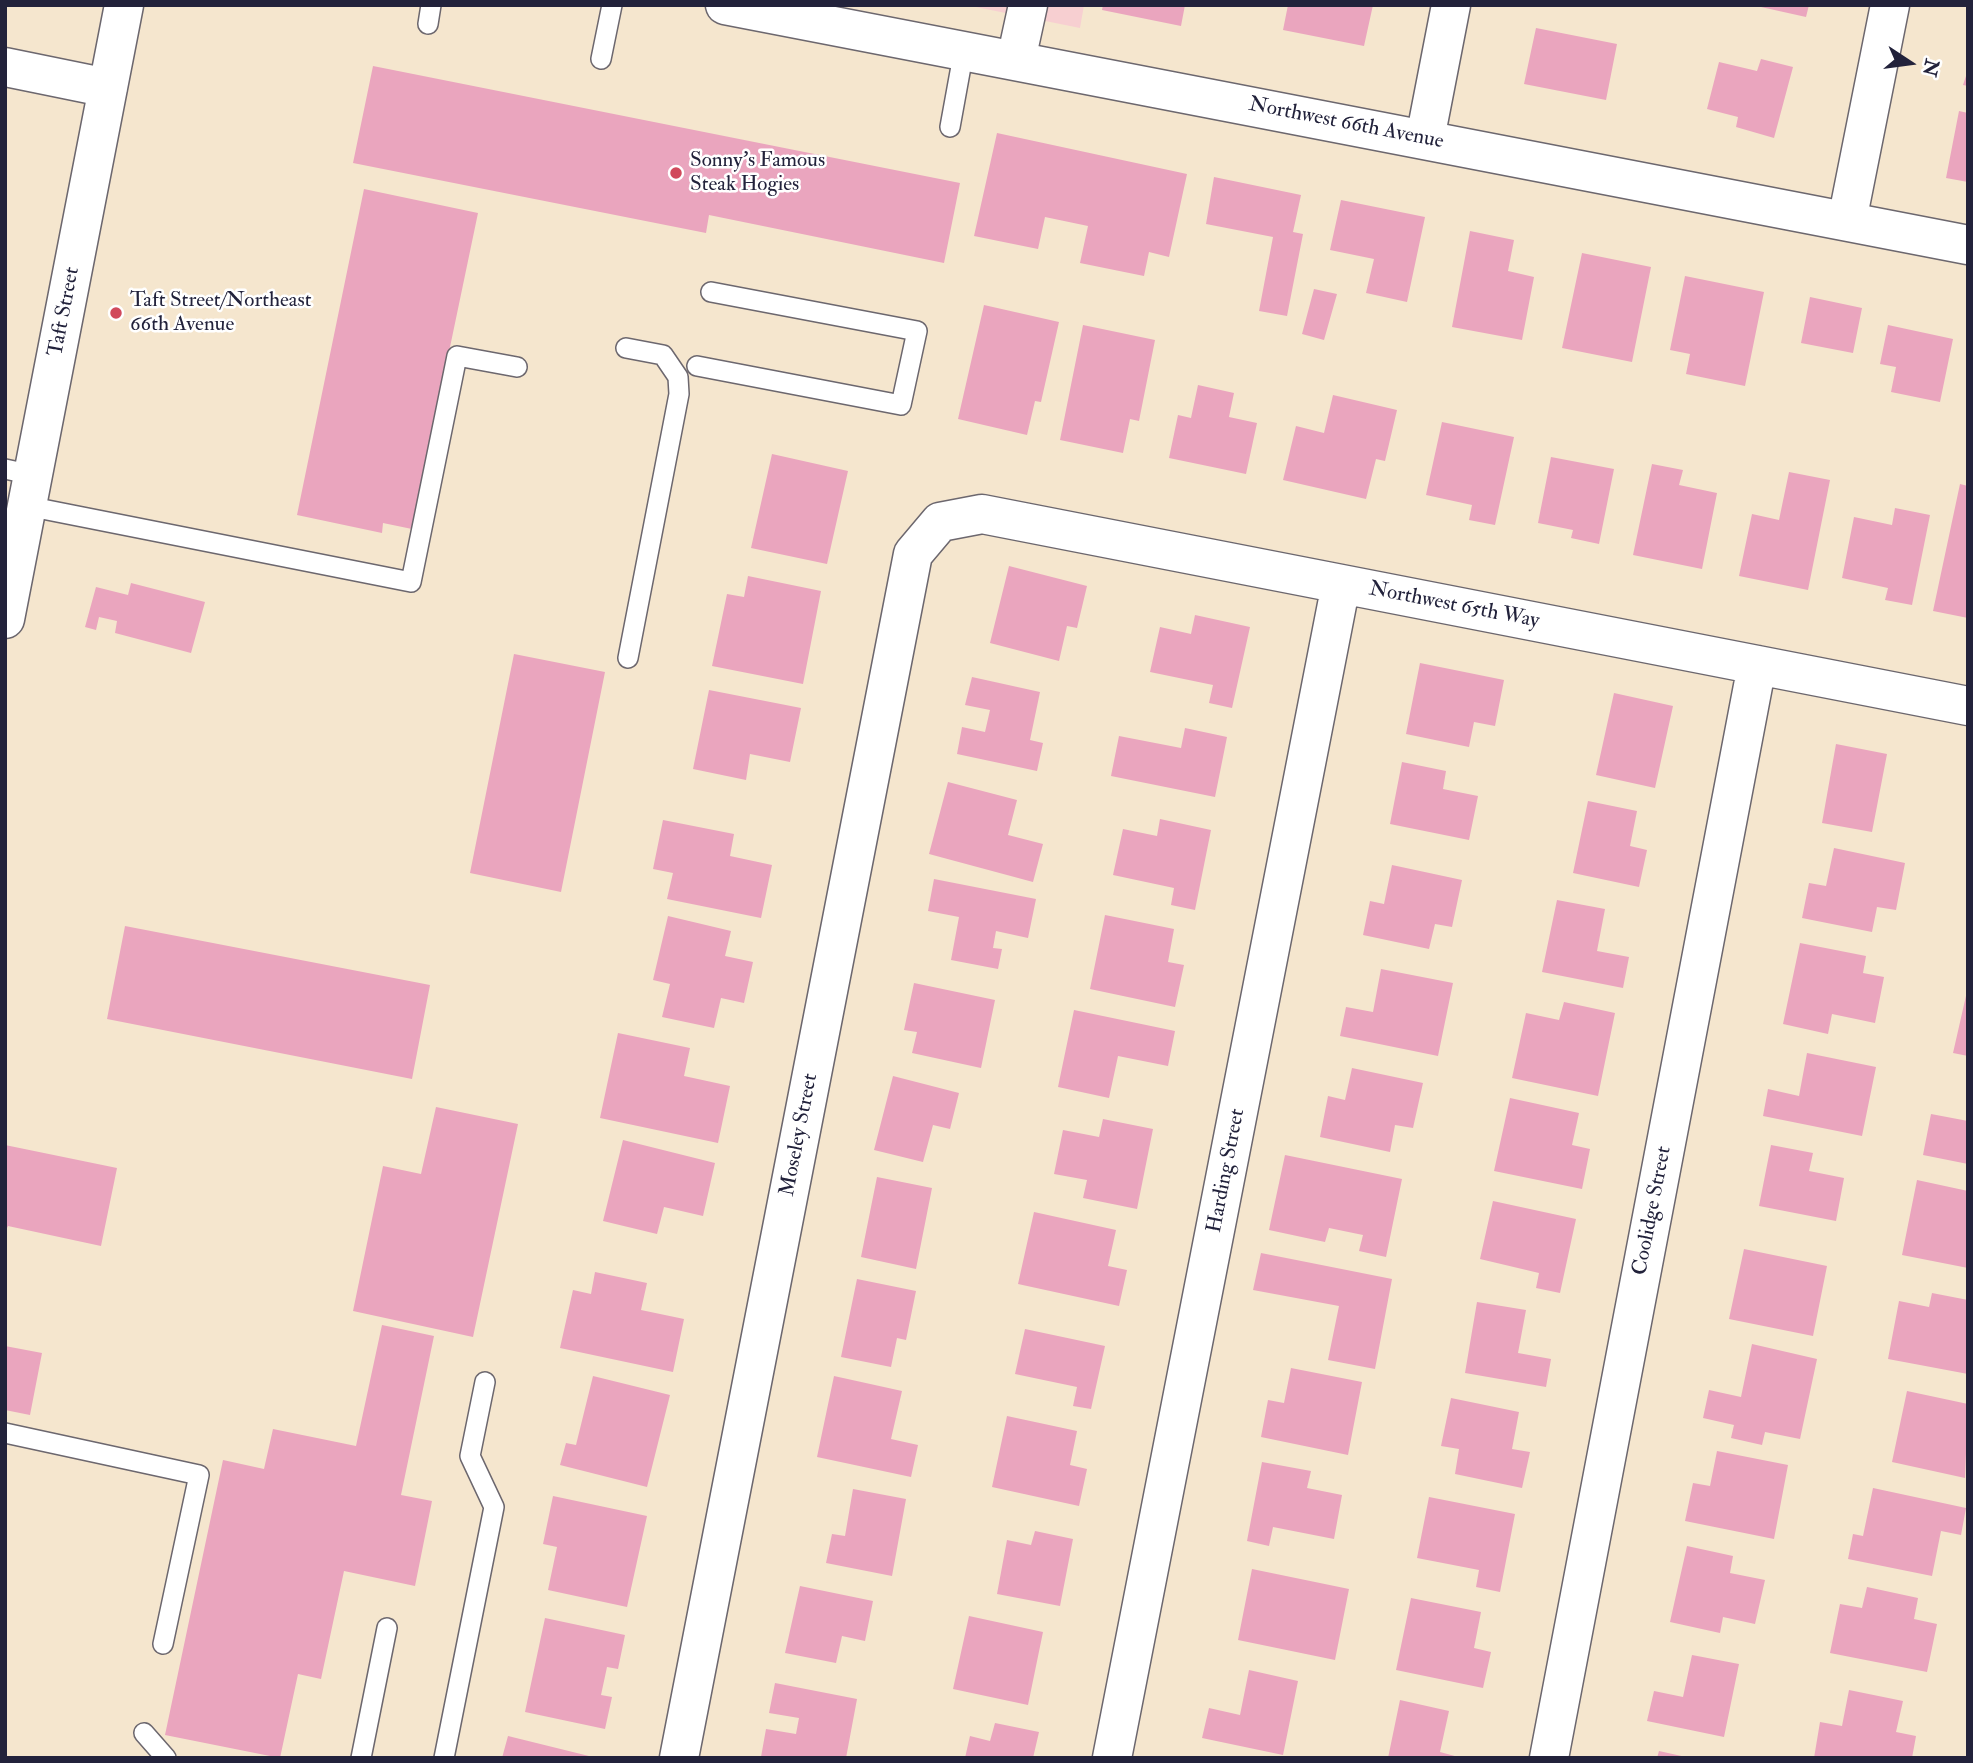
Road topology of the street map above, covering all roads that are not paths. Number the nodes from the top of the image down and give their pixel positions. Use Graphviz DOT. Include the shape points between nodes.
graph roads {
  1 [pos="124,5"];
  2 [pos="612,5"];
  3 [pos="725,5"];
  4 [pos="1028,5"];
  5 [pos="1451,5"];
  6 [pos="1890,5"];
  7 [pos="781,10"];
  8 [pos="964,50"];
  9 [pos="601,59"];
  10 [pos="1016,60"];
  11 [pos="5,67"];
  12 [pos="108,88"];
  13 [pos="950,127"];
  14 [pos="1424,139"];
  15 [pos="1847,221"];
  16 [pos="1968,245"];
  17 [pos="711,292"];
  18 [pos="626,348"];
  19 [pos="697,366"];
  20 [pos="517,367"];
  21 [pos="22,484"];
  22 [pos="940,522"];
  23 [pos="9,575"];
  24 [pos="1341,584"];
  25 [pos="5,619"];
  26 [pos="628,658"];
  27 [pos="1757,665"];
  28 [pos="1968,706"];
  29 [pos="485,1382"];
  30 [pos="5,1433"];
  31 [pos="387,1628"];
  32 [pos="163,1644"];
  33 [pos="144,1732"];
  34 [pos="166,1758"];
  35 [pos="361,1758"];
  36 [pos="444,1758"];
  37 [pos="679,1758"];
  38 [pos="1112,1758"];
  39 [pos="1549,1758"];
  1 -- 12 [label="street, Taft Street"];
  2 -- 9 [label="lane"];
  3 -- 7 [label="street, Northwest 66th Avenue"];
  4 -- 10 [label="street"];
  5 -- 14 [label="street"];
  6 -- 15 [label="street"];
  7 -- 8 [label="street, Northwest 66th Avenue"];
  8 -- 10 [label="street, Northwest 66th Avenue"];
  8 -- 13 [label="lane"];
  10 -- 14 [label="street, Northwest 66th Avenue"];
  11 -- 12 [label="street"];
  12 -- 21 [label="street, Taft Street"];
  14 -- 15 [label="street, Northwest 66th Avenue"];
  15 -- 16 [label="street, Northwest 66th Avenue"];
  17 -- 19 [label="lane" via="917,331 901,405"];
  18 -- 26 [label="lane" via="663,355 678,377 679,394"];
  20 -- 21 [label="lane" via="457,356 411,582"];
  21 -- 23 [label="street, Taft Street"];
  22 -- 24 [label="street, Northwest 65th Way" via="982,514"];
  22 -- 37 [label="street, Moseley Street" via="912,554"];
  23 -- 25 [label="street, Taft Street"];
  24 -- 27 [label="street, Northwest 65th Way"];
  24 -- 38 [label="street, Harding Street"];
  27 -- 28 [label="street, Northwest 65th Way"];
  27 -- 39 [label="street, Coolidge Street"];
  29 -- 36 [label="lane" via="470,1456 494,1507"];
  30 -- 32 [label="lane" via="199,1475"];
  31 -- 35 [label="lane"];
  33 -- 34 [label="lane"];
}
